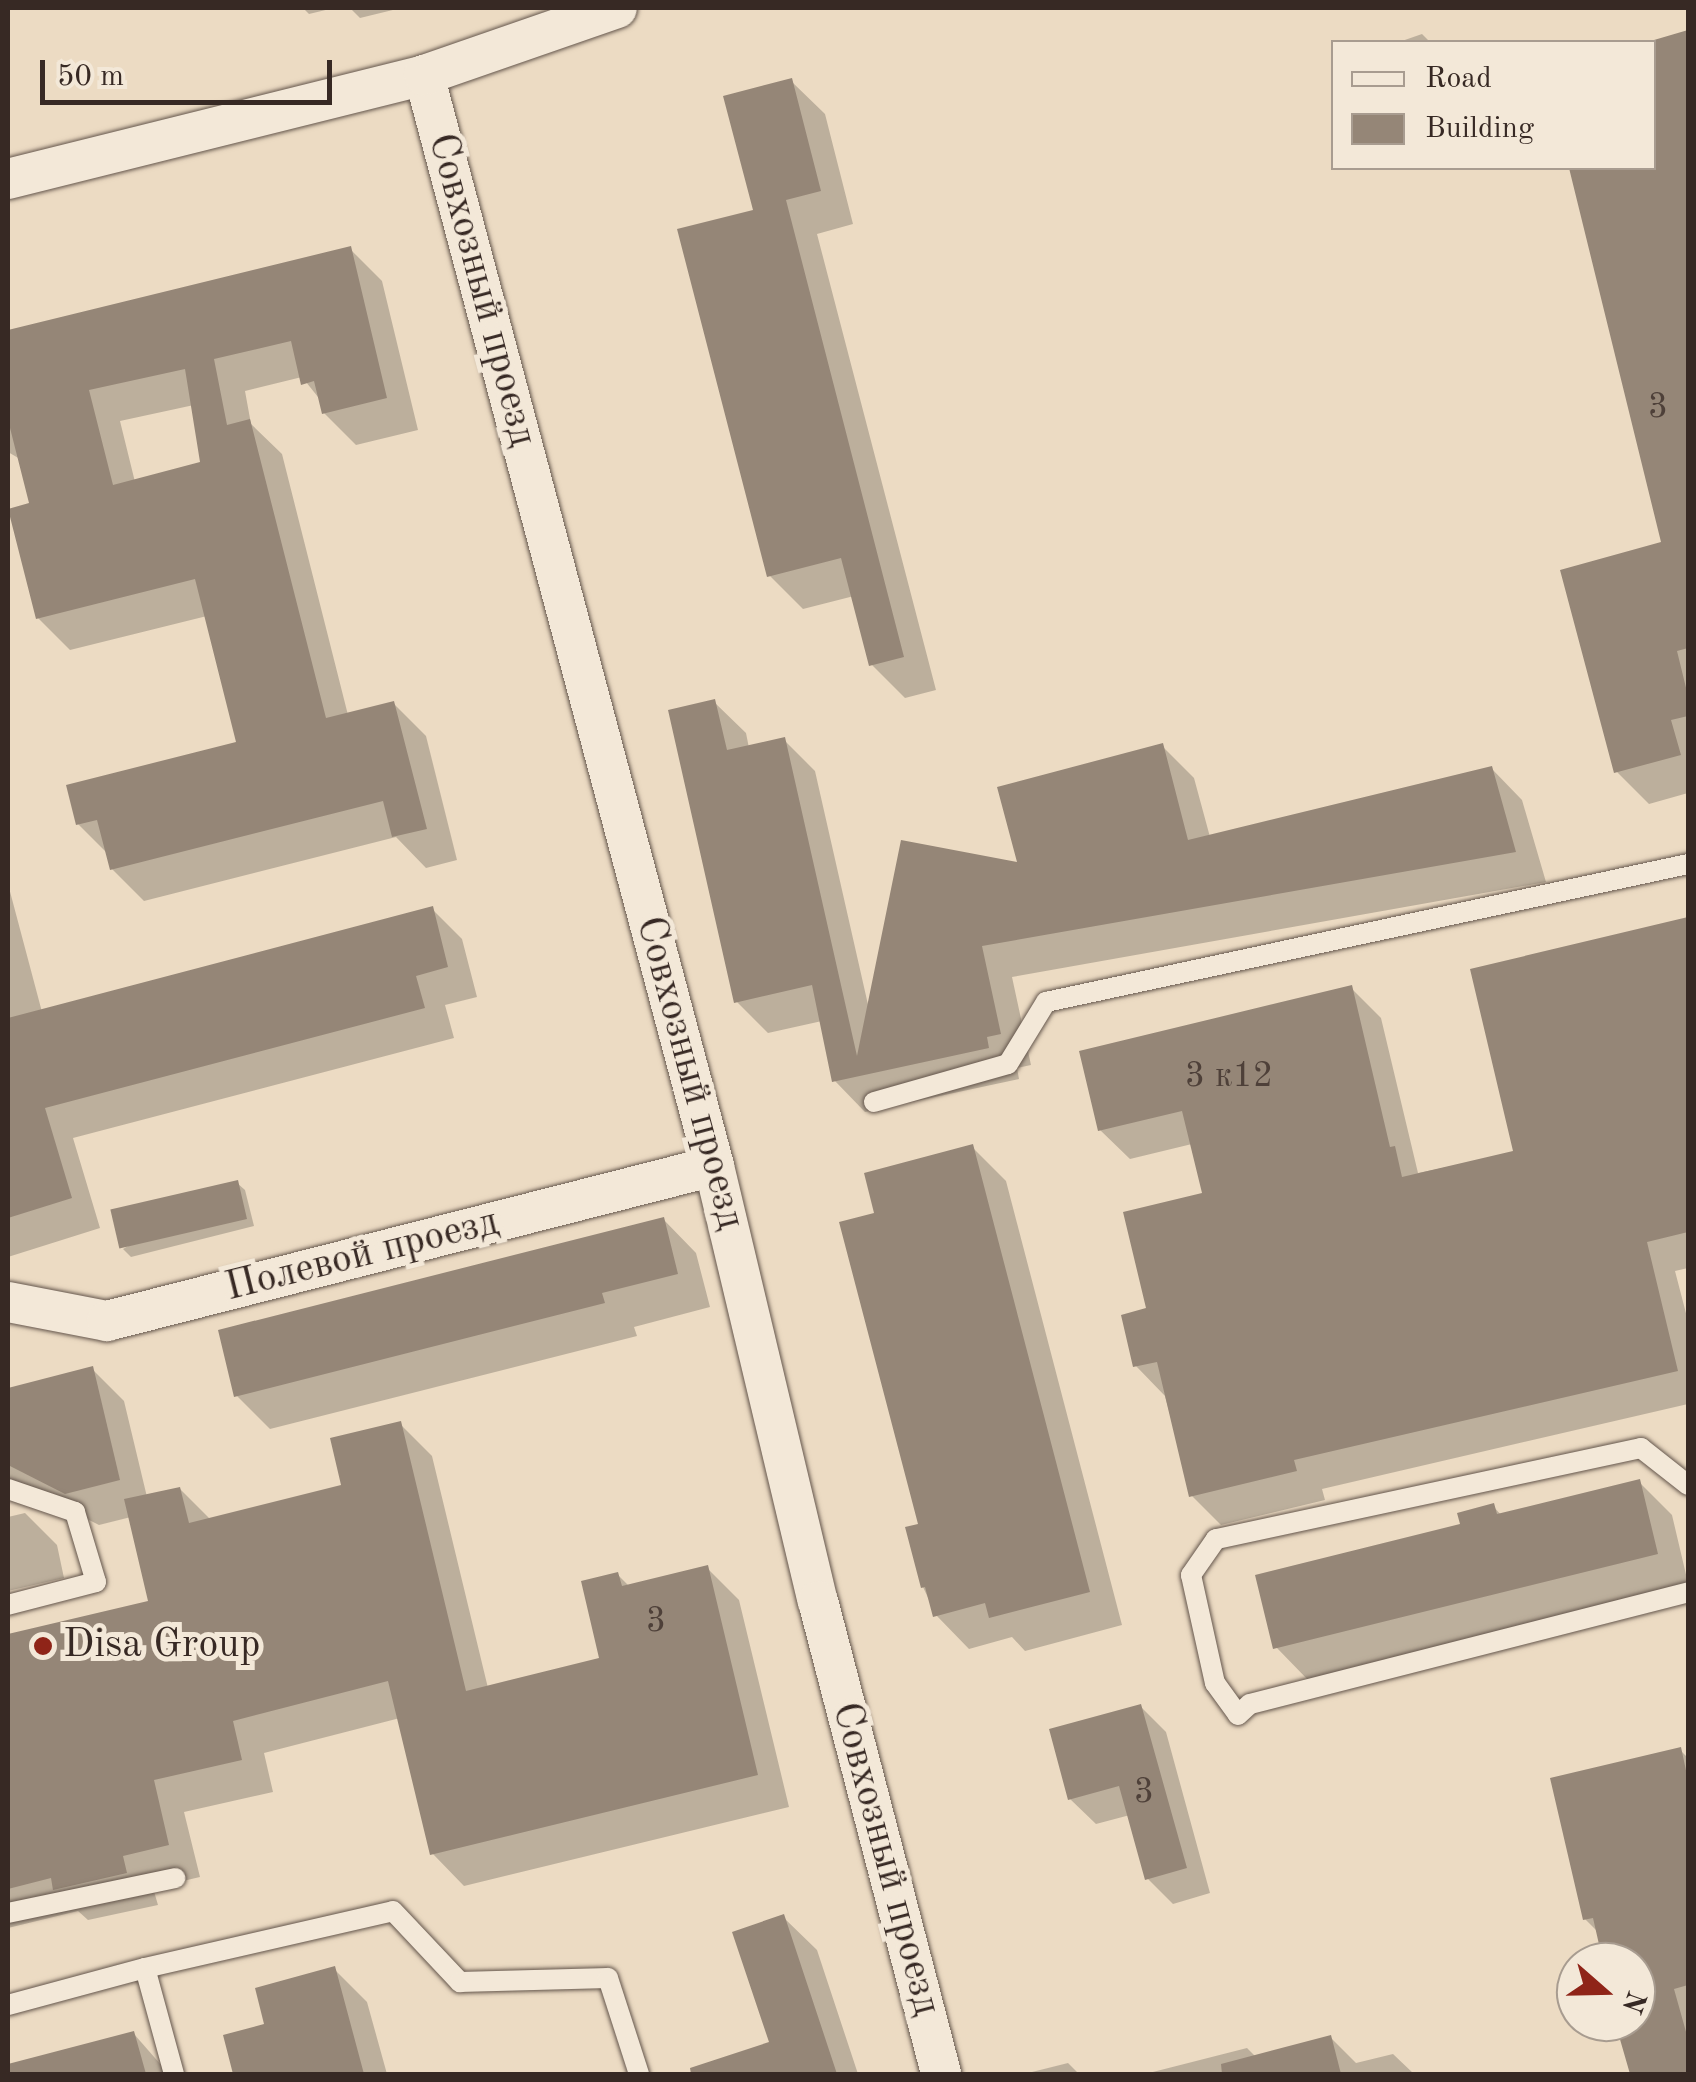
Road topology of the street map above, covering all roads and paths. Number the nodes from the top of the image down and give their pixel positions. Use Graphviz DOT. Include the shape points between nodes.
graph roads {
  1 [pos="617,8"];
  2 [pos="424,75"];
  3 [pos="8,179"];
  4 [pos="1688,864"];
  5 [pos="874,1102"];
  6 [pos="714,1166"];
  7 [pos="8,1302"];
  8 [pos="1688,1485"];
  9 [pos="8,1489"];
  10 [pos="1688,1592"];
  11 [pos="8,1605"];
  12 [pos="175,1878"];
  13 [pos="8,1913"];
  14 [pos="145,1968"];
  15 [pos="8,2006"];
  16 [pos="174,2074"];
  17 [pos="639,2074"];
  18 [pos="941,2074"];
  1 -- 2 [label="street"];
  2 -- 3 [label="street"];
  2 -- 6 [label="street, Совхозный проезд"];
  4 -- 5 [label="lane" via="1046,1002 1008,1064"];
  6 -- 7 [label="street, Полевой проезд" via="107,1321"];
  6 -- 18 [label="street, Совхозный проезд"];
  8 -- 10 [label="lane" via="1641,1448 1216,1539 1191,1574 1215,1683 1238,1715 1250,1704"];
  9 -- 11 [label="lane" via="75,1512 96,1582"];
  12 -- 13 [label="lane"];
  14 -- 15 [label="lane"];
  14 -- 16 [label="lane"];
  14 -- 17 [label="lane" via="393,1911 460,1982 608,1978"];
}
